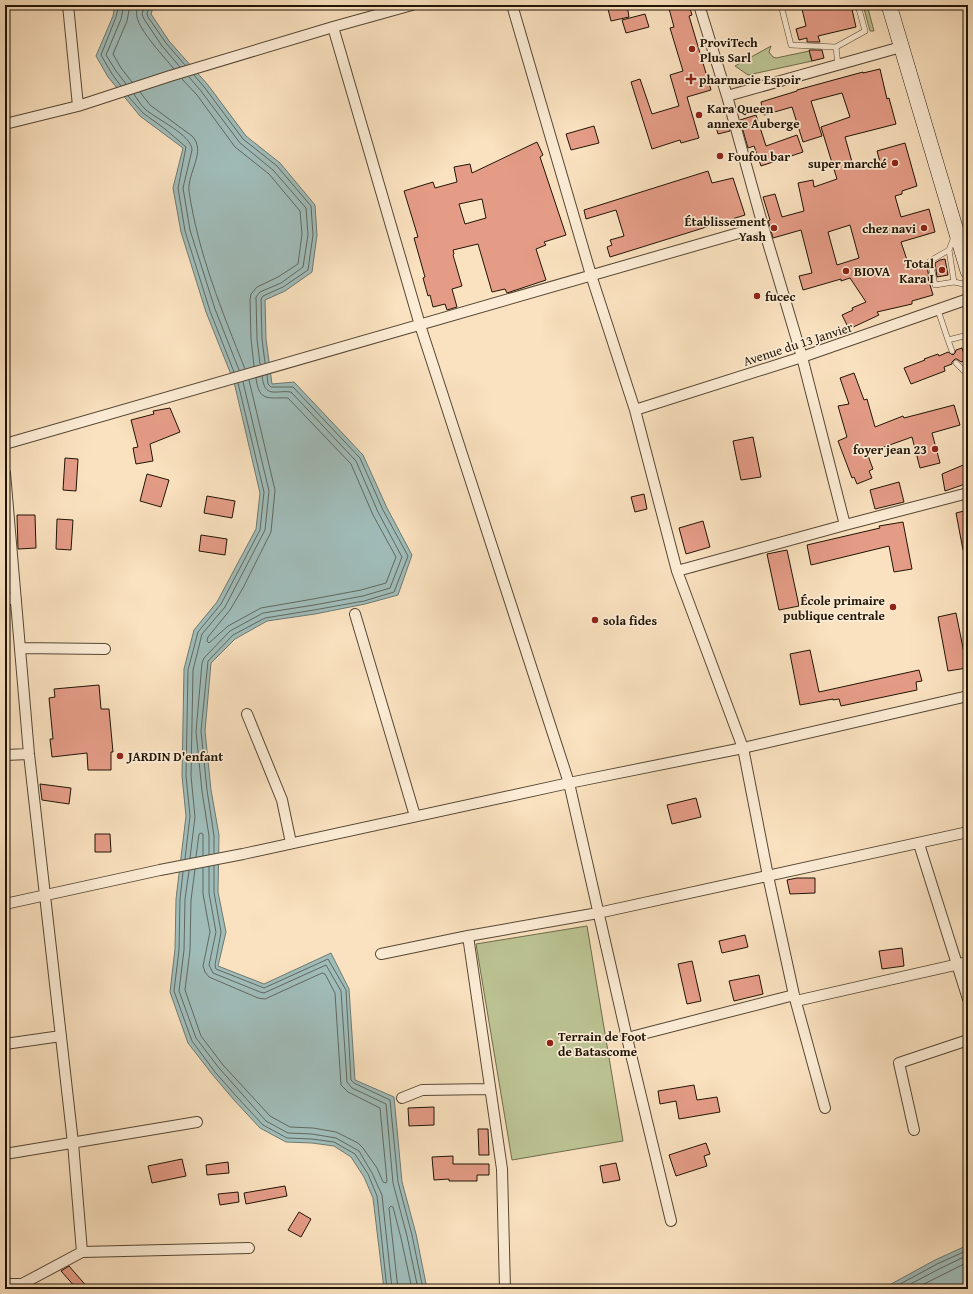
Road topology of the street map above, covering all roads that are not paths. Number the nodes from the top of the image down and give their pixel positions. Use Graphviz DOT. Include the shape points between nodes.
graph roads {
  1 [pos="68,5"];
  2 [pos="412,5"];
  3 [pos="512,5"];
  4 [pos="700,5"];
  5 [pos="781,5"];
  6 [pos="837,5"];
  7 [pos="840,5"];
  8 [pos="858,5"];
  9 [pos="889,5"];
  10 [pos="333,27"];
  11 [pos="836,46"];
  12 [pos="901,47"];
  13 [pos="838,65"];
  14 [pos="727,96"];
  15 [pos="78,106"];
  16 [pos="5,124"];
  17 [pos="763,226"];
  18 [pos="956,232"];
  19 [pos="949,250"];
  20 [pos="968,271"];
  21 [pos="592,275"];
  22 [pos="954,282"];
  23 [pos="968,286"];
  24 [pos="968,299"];
  25 [pos="938,310"];
  26 [pos="420,325"];
  27 [pos="968,335"];
  28 [pos="948,340"];
  29 [pos="952,351"];
  30 [pos="802,357"];
  31 [pos="956,363"];
  32 [pos="968,375"];
  33 [pos="635,410"];
  34 [pos="5,444"];
  35 [pos="5,473"];
  36 [pos="968,493"];
  37 [pos="845,525"];
  38 [pos="677,571"];
  39 [pos="5,599"];
  40 [pos="16,599"];
  41 [pos="355,614"];
  42 [pos="20,648"];
  43 [pos="105,649"];
  44 [pos="968,696"];
  45 [pos="247,714"];
  46 [pos="743,748"];
  47 [pos="29,754"];
  48 [pos="5,755"];
  49 [pos="569,783"];
  50 [pos="415,816"];
  51 [pos="968,832"];
  52 [pos="291,843"];
  53 [pos="919,844"];
  54 [pos="768,876"];
  55 [pos="45,894"];
  56 [pos="5,904"];
  57 [pos="598,913"];
  58 [pos="468,936"];
  59 [pos="381,954"];
  60 [pos="968,962"];
  61 [pos="956,964"];
  62 [pos="795,998"];
  63 [pos="968,999"];
  64 [pos="61,1036"];
  65 [pos="627,1038"];
  66 [pos="968,1040"];
  67 [pos="5,1044"];
  68 [pos="490,1089"];
  69 [pos="402,1098"];
  70 [pos="825,1108"];
  71 [pos="197,1122"];
  72 [pos="914,1130"];
  73 [pos="73,1143"];
  74 [pos="5,1154"];
  75 [pos="671,1221"];
  76 [pos="249,1248"];
  77 [pos="82,1252"];
  78 [pos="5,1284"];
  79 [pos="505,1289"];
  1 -- 15 [label="street"];
  2 -- 10 [label="street"];
  3 -- 21 [label="street"];
  4 -- 14 [label="street"];
  5 -- 11 [label="lane" via="791,45"];
  6 -- 7 [label="lane"];
  8 -- 11 [label="lane" via="865,30"];
  9 -- 12 [label="main road"];
  10 -- 15 [label="street"];
  10 -- 26 [label="street"];
  11 -- 13 [label="lane"];
  12 -- 13 [label="street"];
  12 -- 18 [label="main road"];
  13 -- 14 [label="street"];
  14 -- 17 [label="street"];
  15 -- 16 [label="street"];
  17 -- 21 [label="street"];
  17 -- 30 [label="street"];
  18 -- 19 [label="lane"];
  18 -- 20 [label="main road"];
  19 -- 22 [label="lane"];
  19 -- 22 [label="lane" via="930,261 935,285"];
  21 -- 26 [label="street"];
  21 -- 33 [label="street"];
  22 -- 23 [label="lane"];
  24 -- 25 [label="street, Avenue du 13 Janvier"];
  25 -- 28 [label="lane"];
  25 -- 30 [label="street, Avenue du 13 Janvier"];
  26 -- 34 [label="street"];
  26 -- 49 [label="street"];
  27 -- 28 [label="lane"];
  28 -- 29 [label="lane"];
  30 -- 33 [label="street, Avenue du 13 Janvier"];
  30 -- 37 [label="street"];
  31 -- 32 [label="lane"];
  33 -- 38 [label="street"];
  35 -- 40 [label="street"];
  36 -- 37 [label="street"];
  37 -- 38 [label="street"];
  38 -- 46 [label="street"];
  39 -- 40 [label="street"];
  40 -- 42 [label="street"];
  41 -- 50 [label="street"];
  42 -- 43 [label="street"];
  42 -- 47 [label="street"];
  44 -- 46 [label="street"];
  45 -- 52 [label="street" via="282,800"];
  46 -- 49 [label="street"];
  46 -- 54 [label="street"];
  47 -- 48 [label="street"];
  47 -- 55 [label="street"];
  49 -- 50 [label="street"];
  49 -- 57 [label="street"];
  50 -- 52 [label="street"];
  51 -- 53 [label="street"];
  52 -- 55 [label="street"];
  53 -- 54 [label="street"];
  53 -- 61 [label="street"];
  54 -- 57 [label="street"];
  54 -- 62 [label="street"];
  55 -- 56 [label="street"];
  55 -- 64 [label="street"];
  57 -- 58 [label="street"];
  57 -- 65 [label="street"];
  58 -- 59 [label="street"];
  58 -- 68 [label="street"];
  60 -- 61 [label="street"];
  61 -- 62 [label="street"];
  61 -- 63 [label="street"];
  62 -- 65 [label="street"];
  62 -- 70 [label="street"];
  64 -- 67 [label="street"];
  64 -- 73 [label="street"];
  65 -- 75 [label="street"];
  66 -- 72 [label="street" via="899,1063"];
  68 -- 69 [label="street" via="422,1090"];
  68 -- 79 [label="street" via="502,1169"];
  71 -- 73 [label="street"];
  73 -- 74 [label="street"];
  73 -- 77 [label="street"];
  76 -- 77 [label="street"];
  77 -- 78 [label="street" via="22,1284"];
}
